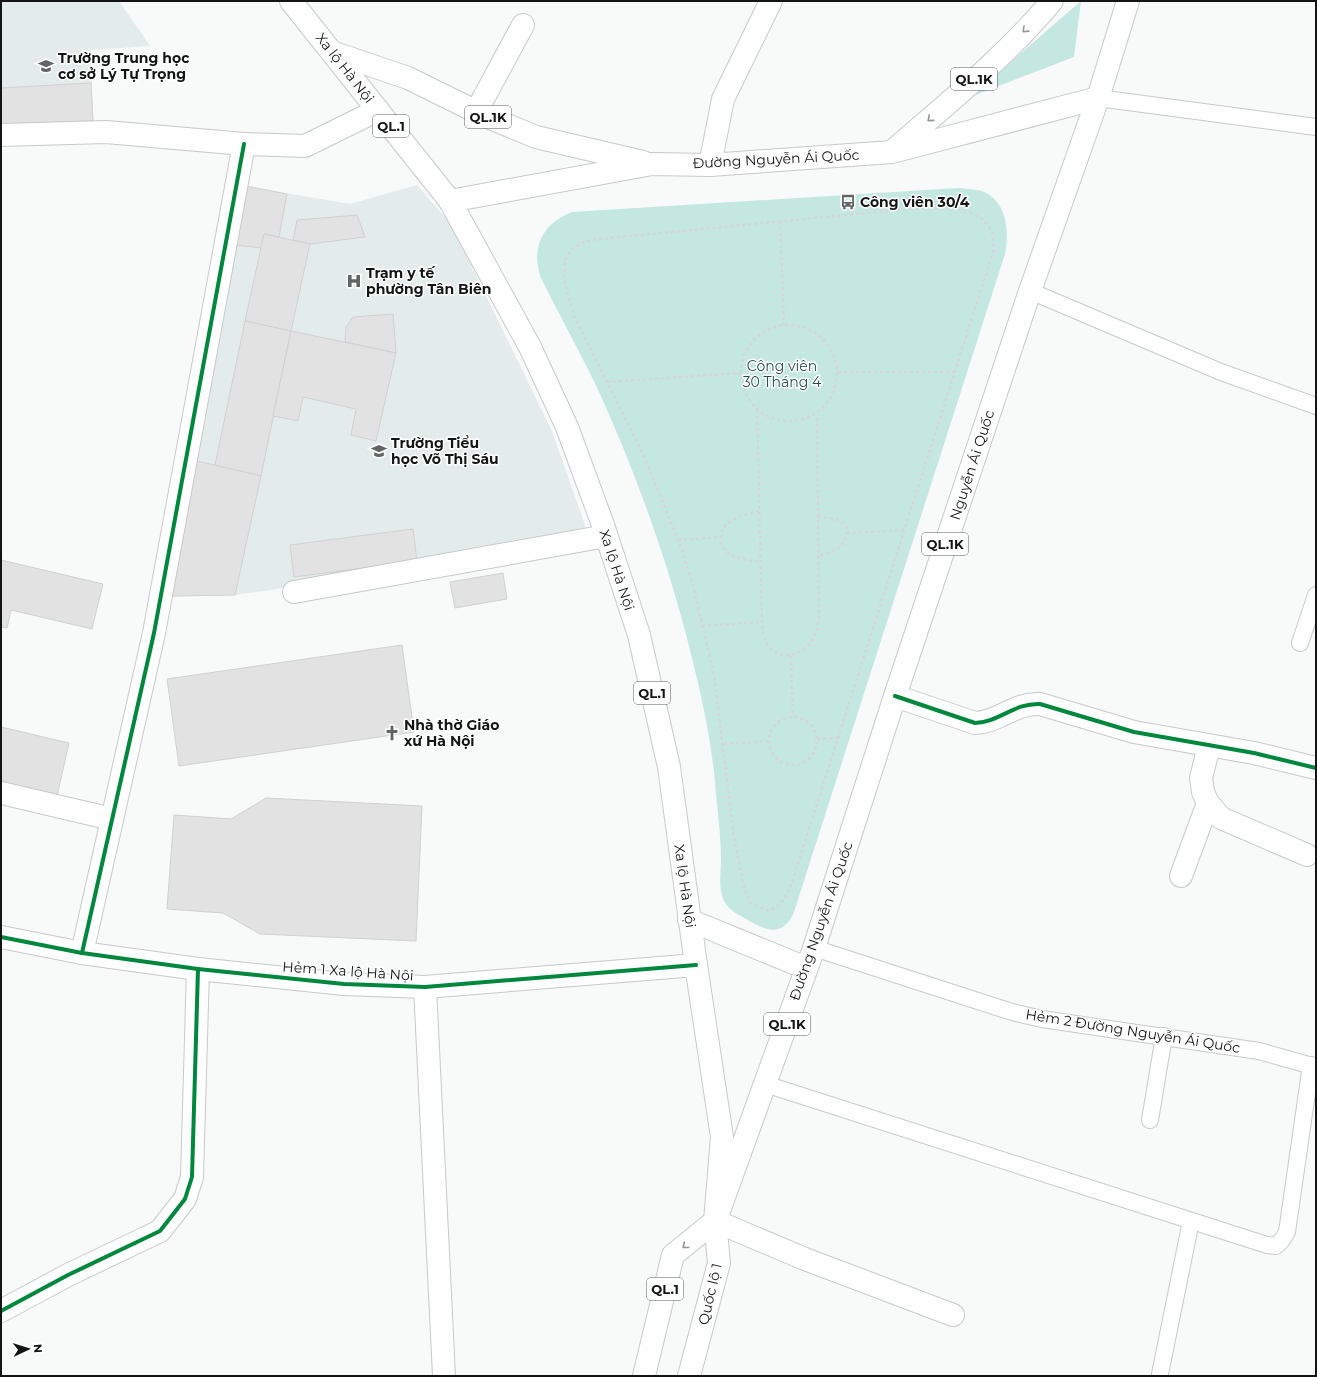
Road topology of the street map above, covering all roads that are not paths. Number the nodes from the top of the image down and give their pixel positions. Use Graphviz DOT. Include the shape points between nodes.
graph roads {
  1 [pos="771,1"];
  2 [pos="1052,1"];
  3 [pos="1128,1"];
  4 [pos="293,2"];
  5 [pos="523,25"];
  6 [pos="332,52"];
  7 [pos="1098,98"];
  8 [pos="378,110"];
  9 [pos="476,112"];
  10 [pos="1316,127"];
  11 [pos="1,135"];
  12 [pos="244,144"];
  13 [pos="892,152"];
  14 [pos="652,164"];
  15 [pos="710,165"];
  16 [pos="450,201"];
  17 [pos="1030,291"];
  18 [pos="1316,406"];
  19 [pos="606,536"];
  20 [pos="294,592"];
  21 [pos="1316,595"];
  22 [pos="1300,643"];
  23 [pos="895,696"];
  24 [pos="1209,746"];
  25 [pos="1316,768"];
  26 [pos="1,793"];
  27 [pos="1208,803"];
  28 [pos="112,819"];
  29 [pos="854,824"];
  30 [pos="1307,855"];
  31 [pos="1181,876"];
  32 [pos="689,920"];
  33 [pos="1,937"];
  34 [pos="82,953"];
  35 [pos="810,958"];
  36 [pos="696,966"];
  37 [pos="198,969"];
  38 [pos="425,987"];
  39 [pos="1164,1036"];
  40 [pos="1314,1066"];
  41 [pos="765,1084"];
  42 [pos="1150,1120"];
  43 [pos="1191,1220"];
  44 [pos="715,1222"];
  45 [pos="1,1311"];
  46 [pos="953,1315"];
  47 [pos="1160,1374"];
  48 [pos="444,1376"];
  49 [pos="644,1376"];
  50 [pos="689,1376"];
  1 -- 15 [label="main road" via="723,99"];
  2 -- 13 [label="main road, QL.1K, one-way" via="996,58"];
  3 -- 7 [label="main road, QL.1K"];
  4 -- 6 [label="main road, Xa lộ Hà Nội / QL.1"];
  5 -- 9 [label="main road"];
  6 -- 8 [label="main road, Xa lộ Hà Nội / QL.1"];
  6 -- 9 [label="main road, QL.1K" via="408,78"];
  7 -- 10 [label="lane"];
  7 -- 13 [label="main road, Đường Nguyễn Ái Quốc / QL.1K"];
  7 -- 17 [label="main road, Nguyễn Ái Quốc / QL.1K"];
  8 -- 12 [label="main road" via="305,146"];
  8 -- 16 [label="main road, Xa lộ Hà Nội / QL.1"];
  9 -- 14 [label="main road, QL.1K" via="536,137"];
  11 -- 12 [label="main road" via="106,132"];
  12 -- 28 [label="main road" via="154,633"];
  13 -- 15 [label="main road, Đường Nguyễn Ái Quốc / QL.1K"];
  14 -- 15 [label="main road, Đường Nguyễn Ái Quốc / QL.1K"];
  14 -- 16 [label="main road, Đường Nguyễn Ái Quốc / QL.1K"];
  16 -- 19 [label="main road, Xa lộ Hà Nội / QL.1" via="530,347 567,427"];
  17 -- 18 [label="lane" via="1221,372"];
  17 -- 23 [label="main road, Nguyễn Ái Quốc / QL.1K"];
  19 -- 20 [label="main road"];
  19 -- 32 [label="main road, Xa lộ Hà Nội / QL.1" via="639,635 669,767"];
  21 -- 22 [label="lane"];
  23 -- 24 [label="main road" via="975,723 987,723 1017,707 1040,704 1134,732"];
  23 -- 29 [label="main road, Nguyễn Ái Quốc / QL.1K"];
  24 -- 25 [label="main road" via="1254,753"];
  24 -- 27 [label="main road" via="1201,778"];
  26 -- 28 [label="main road"];
  27 -- 30 [label="main road" via="1221,818"];
  27 -- 31 [label="main road"];
  28 -- 34 [label="main road"];
  29 -- 35 [label="main road, Đường Nguyễn Ái Quốc / QL.1K"];
  32 -- 35 [label="main road"];
  32 -- 36 [label="main road, Xa lộ Hà Nội / QL.1"];
  33 -- 34 [label="main road, Hẻm 1 Xa lộ Hà Nội"];
  34 -- 37 [label="main road, Hẻm 1 Xa lộ Hà Nội"];
  35 -- 39 [label="lane, Hẻm 2 Đường Nguyễn Ái Quốc" via="1042,1019"];
  35 -- 41 [label="main road, Đường Nguyễn Ái Quốc / QL.1K"];
  36 -- 38 [label="main road, Hẻm 1 Xa lộ Hà Nội"];
  36 -- 44 [label="main road, Xa lộ Hà Nội / QL.1" via="722,1137"];
  37 -- 38 [label="main road, Hẻm 1 Xa lộ Hà Nội" via="344,984"];
  37 -- 45 [label="main road" via="192,1177 185,1199 160,1231 68,1275"];
  38 -- 48 [label="main road"];
  39 -- 40 [label="lane, Hẻm 2 Đường Nguyễn Ái Quốc" via="1259,1051"];
  39 -- 42 [label="lane"];
  40 -- 43 [label="lane" via="1287,1232 1282,1240 1276,1246 1267,1245"];
  41 -- 43 [label="lane"];
  41 -- 44 [label="main road, Đường Nguyễn Ái Quốc / QL.1K"];
  43 -- 47 [label="lane"];
  44 -- 46 [label="main road" via="805,1260"];
  44 -- 49 [label="main road, QL.1, one-way" via="673,1255"];
  44 -- 50 [label="main road, Quốc lộ 1 / QL.1" via="719,1263"];
}
